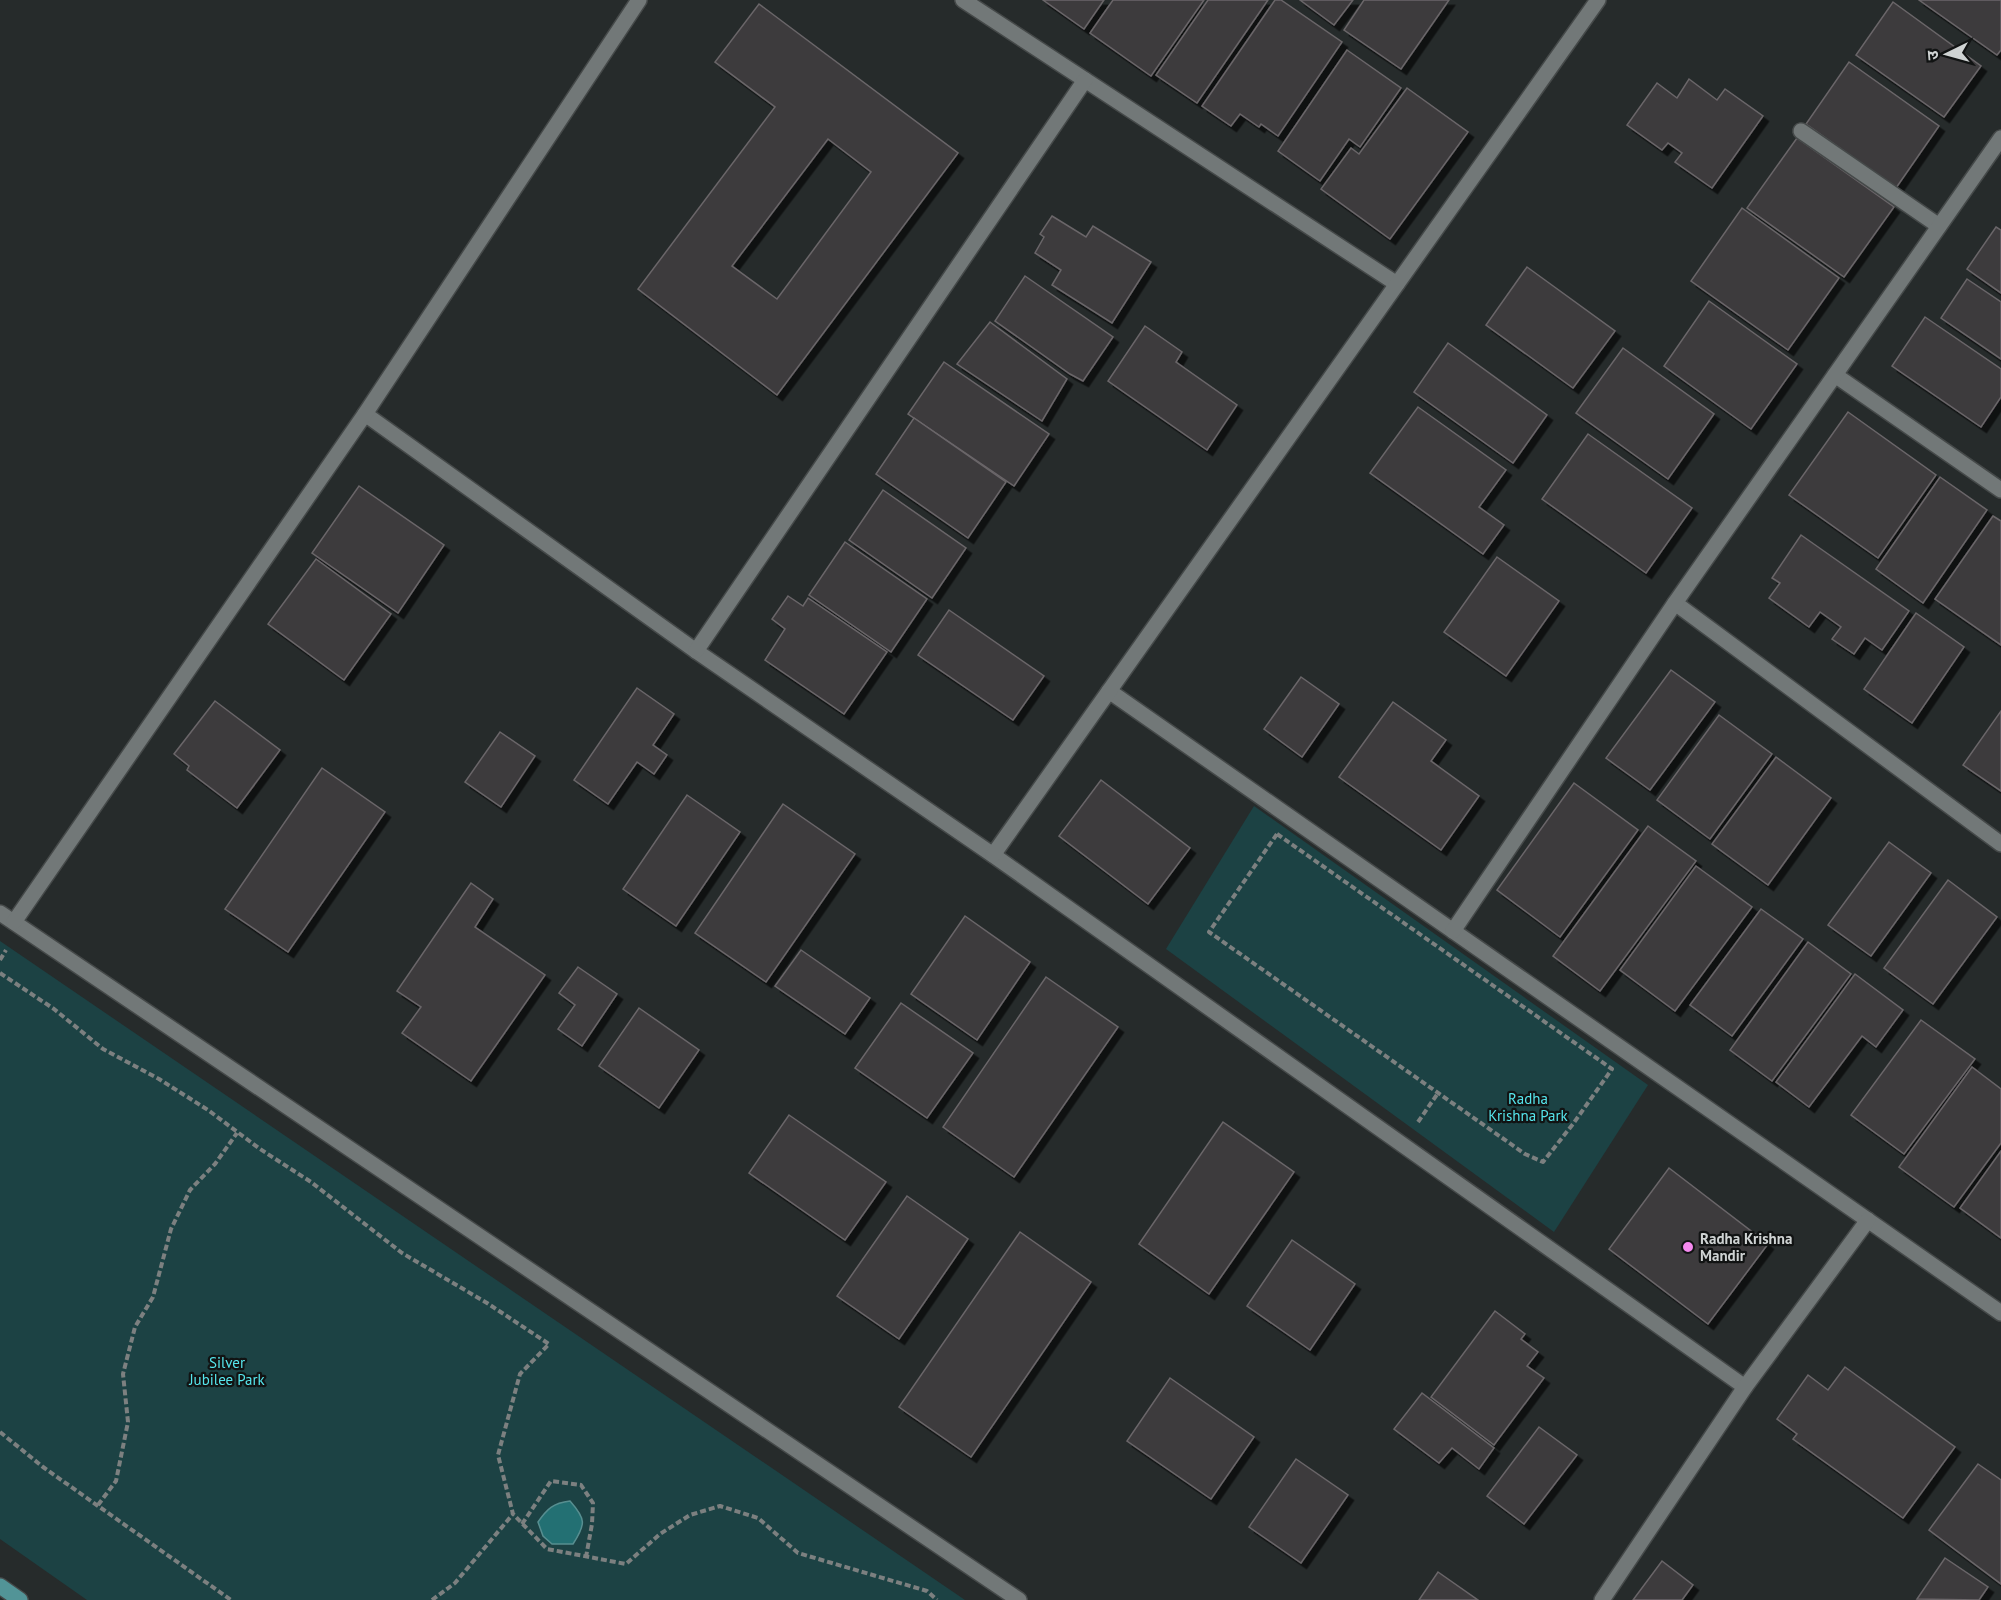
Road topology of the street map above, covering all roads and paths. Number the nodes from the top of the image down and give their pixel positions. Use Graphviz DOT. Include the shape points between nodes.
graph roads {
  1 [pos="639,0"];
  2 [pos="963,0"];
  3 [pos="1598,0"];
  4 [pos="1084,80"];
  5 [pos="1801,131"];
  6 [pos="2001,138"];
  7 [pos="1939,226"];
  8 [pos="1397,284"];
  9 [pos="1835,375"];
  10 [pos="365,414"];
  11 [pos="2001,490"];
  12 [pos="1675,603"];
  13 [pos="696,651"];
  14 [pos="1109,691"];
  15 [pos="2001,843"];
  16 [pos="993,855"];
  17 [pos="0,913"];
  18 [pos="14,922"];
  19 [pos="1453,931"];
  20 [pos="8,946"];
  21 [pos="0,960"];
  22 [pos="0,973"];
  23 [pos="1438,1093"];
  24 [pos="237,1133"];
  25 [pos="1403,1146"];
  26 [pos="1868,1220"];
  27 [pos="2001,1313"];
  28 [pos="1745,1387"];
  29 [pos="0,1432"];
  30 [pos="98,1505"];
  31 [pos="513,1514"];
  32 [pos="522,1524"];
  33 [pos="586,1557"];
  34 [pos="0,1586"];
  35 [pos="20,1600"];
  36 [pos="231,1600"];
  37 [pos="432,1600"];
  38 [pos="937,1600"];
  39 [pos="1019,1600"];
  40 [pos="1602,1600"];
  1 -- 10 [label="street"];
  2 -- 4 [label="street"];
  3 -- 8 [label="street"];
  4 -- 8 [label="street"];
  4 -- 13 [label="street"];
  5 -- 7 [label="street"];
  6 -- 7 [label="street"];
  7 -- 9 [label="street"];
  8 -- 14 [label="street"];
  9 -- 11 [label="street"];
  9 -- 12 [label="street"];
  10 -- 13 [label="street"];
  10 -- 18 [label="street"];
  12 -- 15 [label="street"];
  12 -- 19 [label="street"];
  13 -- 16 [label="street"];
  14 -- 16 [label="street"];
  14 -- 19 [label="street"];
  16 -- 25 [label="street"];
  17 -- 18 [label="street"];
  18 -- 39 [label="street"];
  19 -- 26 [label="street"];
  20 -- 21 [label="path"];
  22 -- 24 [label="path" via="54,1009 103,1049 159,1078"];
  23 -- 23 [label="path" via="1209,932 1277,834 1612,1069 1542,1162"];
  23 -- 25 [label="path"];
  24 -- 30 [label="path" via="190,1190 171,1229 153,1297 135,1326 123,1374 128,1422 116,1481"];
  24 -- 31 [label="path" via="311,1182 402,1252 549,1344 520,1374 498,1455"];
  25 -- 28 [label="street"];
  26 -- 27 [label="street"];
  26 -- 28 [label="street"];
  28 -- 40 [label="street"];
  29 -- 30 [label="path"];
  30 -- 36 [label="path"];
  31 -- 32 [label="path"];
  31 -- 37 [label="path" via="455,1583"];
  32 -- 33 [label="path" via="547,1549"];
  32 -- 33 [label="path" via="551,1481 581,1485 593,1503"];
  33 -- 38 [label="path" via="626,1564 680,1521 720,1506 758,1518 798,1553 927,1591"];
  34 -- 35 [label="main road"];
}
